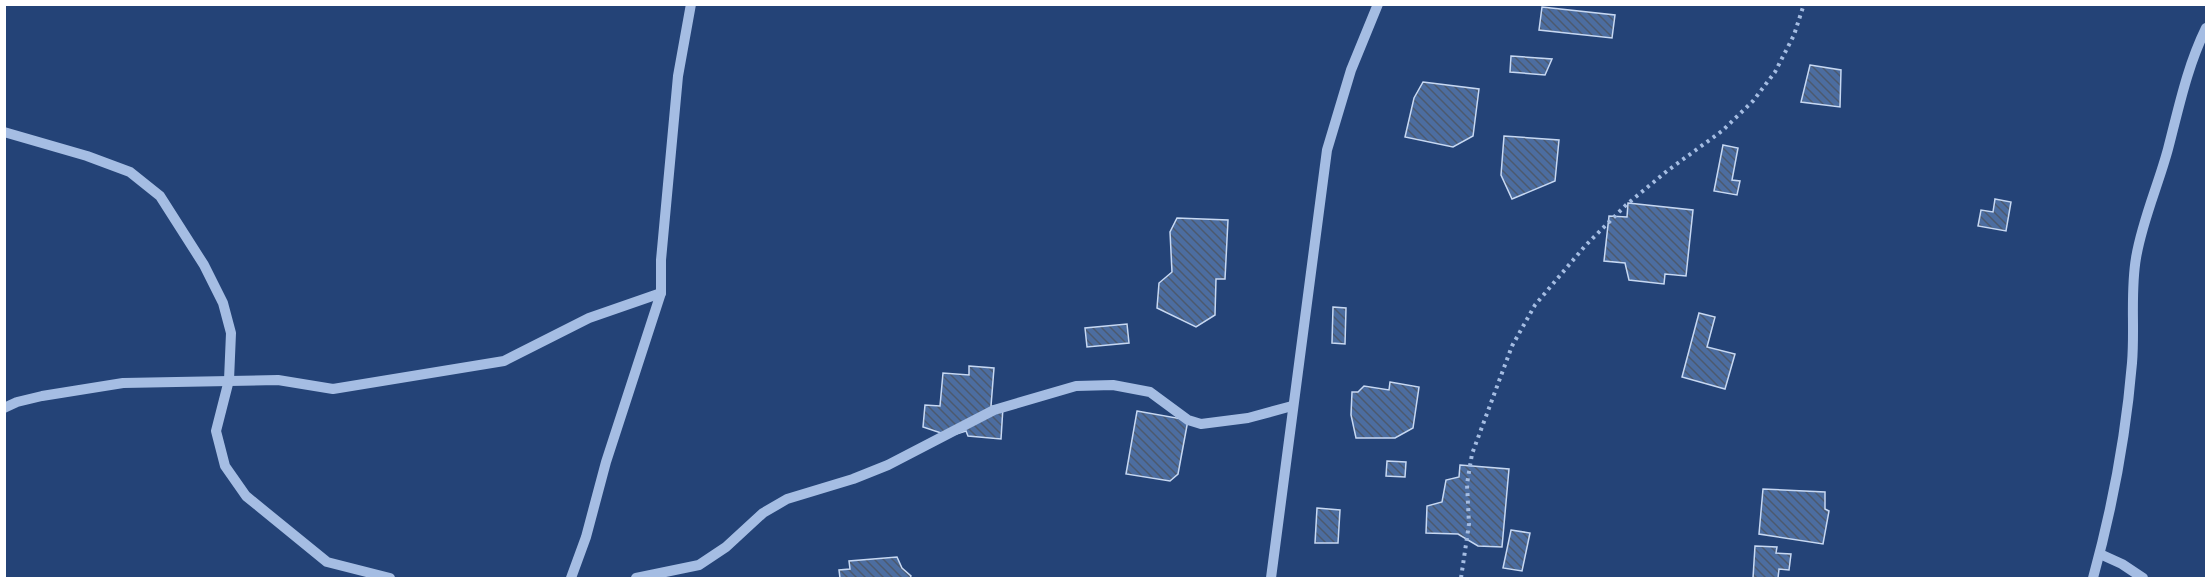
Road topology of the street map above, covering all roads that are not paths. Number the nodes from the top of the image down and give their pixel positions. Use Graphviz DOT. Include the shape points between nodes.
graph roads {
  1 [pos="691,4"];
  2 [pos="1378,4"];
  3 [pos="2206,28"];
  4 [pos="4,132"];
  5 [pos="661,293"];
  6 [pos="229,380"];
  7 [pos="1292,406"];
  8 [pos="4,408"];
  9 [pos="2100,554"];
  10 [pos="390,579"];
  11 [pos="571,579"];
  12 [pos="636,579"];
  13 [pos="1271,579"];
  14 [pos="2094,579"];
  15 [pos="2143,579"];
  1 -- 5 [label="street" via="678,76"];
  2 -- 7 [label="street" via="1351,70 1327,150"];
  3 -- 9 [label="street" via="2193,55 2135,260 2127,414"];
  4 -- 6 [label="street" via="130,172 160,196 223,303 231,333"];
  5 -- 6 [label="street" via="589,318 504,361 333,389 278,380"];
  5 -- 11 [label="street"];
  6 -- 8 [label="street" via="123,383 42,396"];
  6 -- 10 [label="street" via="216,431 225,466 246,496 327,562"];
  7 -- 12 [label="street" via="1248,418 1201,424 1188,420 1150,392 1113,385 1076,386 994,410 888,465 787,499 763,513 726,547 699,565"];
  7 -- 13 [label="street"];
  9 -- 14 [label="street"];
  9 -- 15 [label="street"];
}
